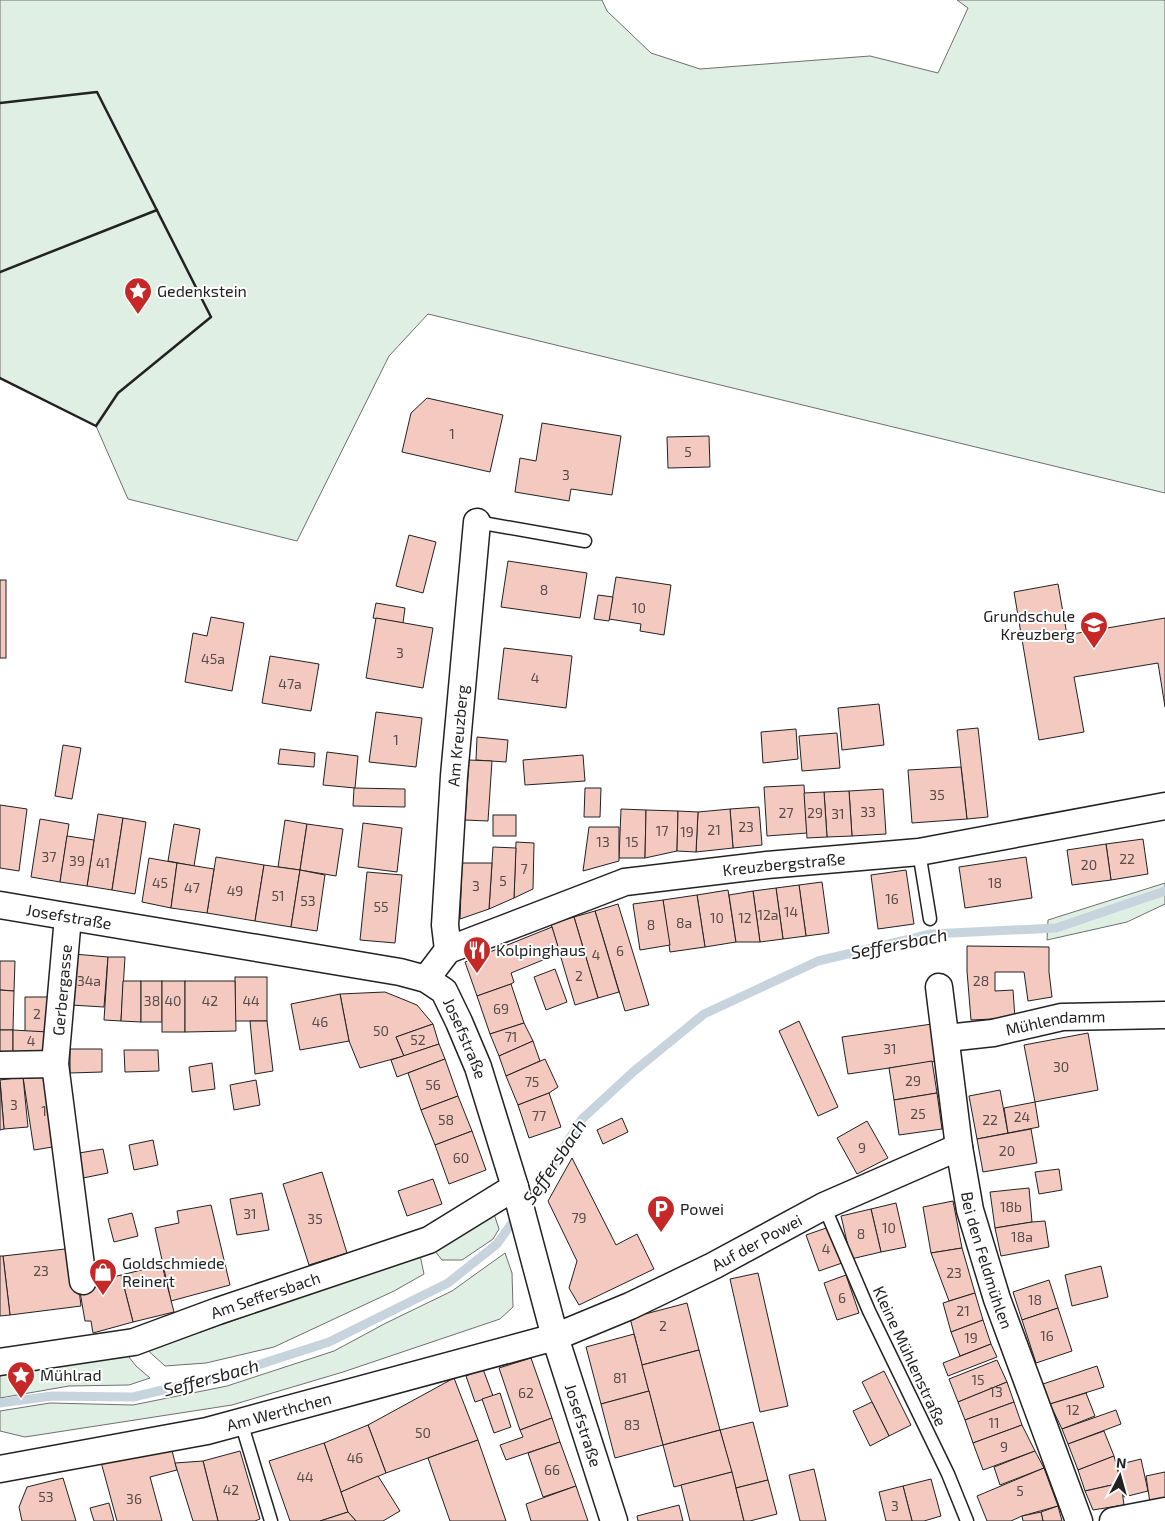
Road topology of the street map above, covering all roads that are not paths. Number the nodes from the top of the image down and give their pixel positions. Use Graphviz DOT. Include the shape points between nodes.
graph roads {
  1 [pos="477,522"];
  2 [pos="585,541"];
  3 [pos="1165,806"];
  4 [pos="919,852"];
  5 [pos="0,905"];
  6 [pos="68,917"];
  7 [pos="930,919"];
  8 [pos="448,950"];
  9 [pos="426,979"];
  10 [pos="939,987"];
  11 [pos="1165,1016"];
  12 [pos="947,1038"];
  13 [pos="55,1064"];
  14 [pos="0,1065"];
  15 [pos="959,1148"];
  16 [pos="517,1195"];
  17 [pos="824,1206"];
  18 [pos="83,1281"];
  19 [pos="555,1337"];
  20 [pos="0,1362"];
  21 [pos="241,1422"];
  22 [pos="0,1469"];
  23 [pos="1165,1511"];
  24 [pos="271,1521"];
  25 [pos="614,1521"];
  26 [pos="967,1521"];
  27 [pos="1079,1521"];
  28 [pos="1113,1521"];
  1 -- 2 [label="lane"];
  1 -- 8 [label="street, Am Kreuzberg" via="454,776 445,925"];
  3 -- 4 [label="street, Kreuzbergstraße"];
  4 -- 7 [label="lane"];
  4 -- 8 [label="street, Kreuzbergstraße" via="625,882"];
  5 -- 6 [label="street, Josefstraße"];
  6 -- 9 [label="street, Josefstraße"];
  6 -- 13 [label="street, Gerbergasse"];
  8 -- 9 [label="street"];
  9 -- 16 [label="street, Josefstraße" via="444,991 460,1022 478,1067"];
  10 -- 12 [label="street, Bei den Feldmühlen"];
  11 -- 12 [label="street, Mühlendamm" via="1062,1017 993,1034"];
  12 -- 15 [label="street, Bei den Feldmühlen"];
  13 -- 14 [label="street"];
  13 -- 18 [label="street, Gerbergasse"];
  15 -- 17 [label="street, Auf der Powei"];
  15 -- 27 [label="street, Bei den Feldmühlen" via="970,1210 997,1299"];
  16 -- 19 [label="street, Josefstraße"];
  16 -- 20 [label="street, Am Seffersbach" via="429,1240 134,1342"];
  17 -- 19 [label="street, Auf der Powei" via="713,1266"];
  17 -- 26 [label="lane, Kleine Mühlenstraße"];
  19 -- 21 [label="street, Am Werthchen"];
  19 -- 25 [label="street, Josefstraße"];
  21 -- 22 [label="street, Am Werthchen" via="208,1432"];
  21 -- 24 [label="lane"];
  23 -- 28 [label="street"];
}
